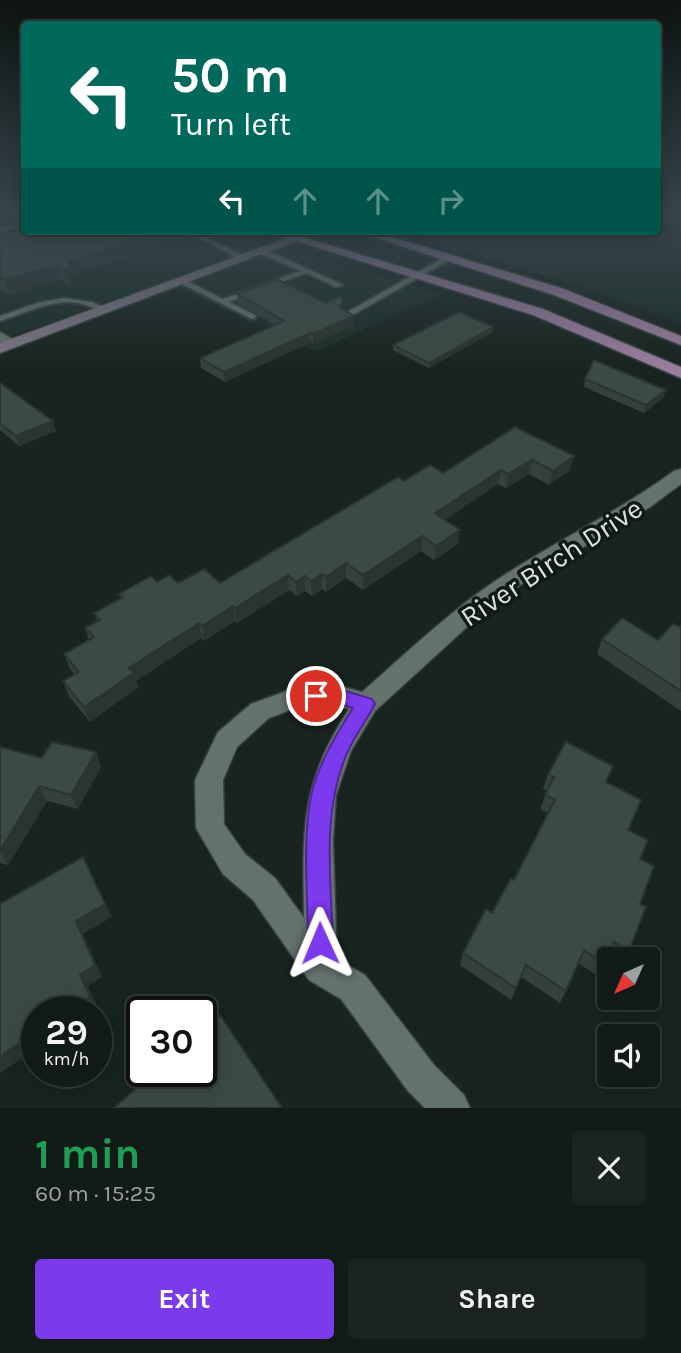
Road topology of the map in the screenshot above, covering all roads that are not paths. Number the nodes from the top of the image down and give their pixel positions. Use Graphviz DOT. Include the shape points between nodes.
graph roads {
  1 [pos="230,265"];
  2 [pos="292,265"];
  3 [pos="382,265"];
  4 [pos="437,265"];
  5 [pos="475,265"];
  6 [pos="306,271"];
  7 [pos="418,275"];
  8 [pos="182,282"];
  9 [pos="339,285"];
  10 [pos="223,302"];
  11 [pos="104,310"];
  12 [pos="346,315"];
  13 [pos="253,317"];
  14 [pos="0,319"];
  15 [pos="681,341"];
  16 [pos="4,342"];
  17 [pos="681,373"];
  18 [pos="681,475"];
  19 [pos="366,704"];
  20 [pos="321,968"];
  21 [pos="451,1108"];
  1 -- 8 [label="street"];
  2 -- 6 [label="lane"];
  3 -- 7 [label="main road"];
  4 -- 7 [label="lane"];
  5 -- 15 [label="main road" via="559,292"];
  6 -- 9 [label="lane"];
  6 -- 10 [label="lane"];
  7 -- 12 [label="lane"];
  7 -- 17 [label="main road" via="538,312"];
  8 -- 10 [label="lane"];
  8 -- 11 [label="street"];
  10 -- 13 [label="lane"];
  11 -- 14 [label="lane" via="66,298"];
  11 -- 16 [label="street"];
  18 -- 19 [label="street, River Birch Drive" via="643,503 512,580"];
  19 -- 20 [label="street, River Birch Drive" via="339,747 322,795 318,840"];
  19 -- 20 [label="street" via="336,695 297,697 260,711 227,740 209,780 211,828 234,864 264,889"];
  20 -- 21 [label="street" via="353,987 421,1078"];
}
